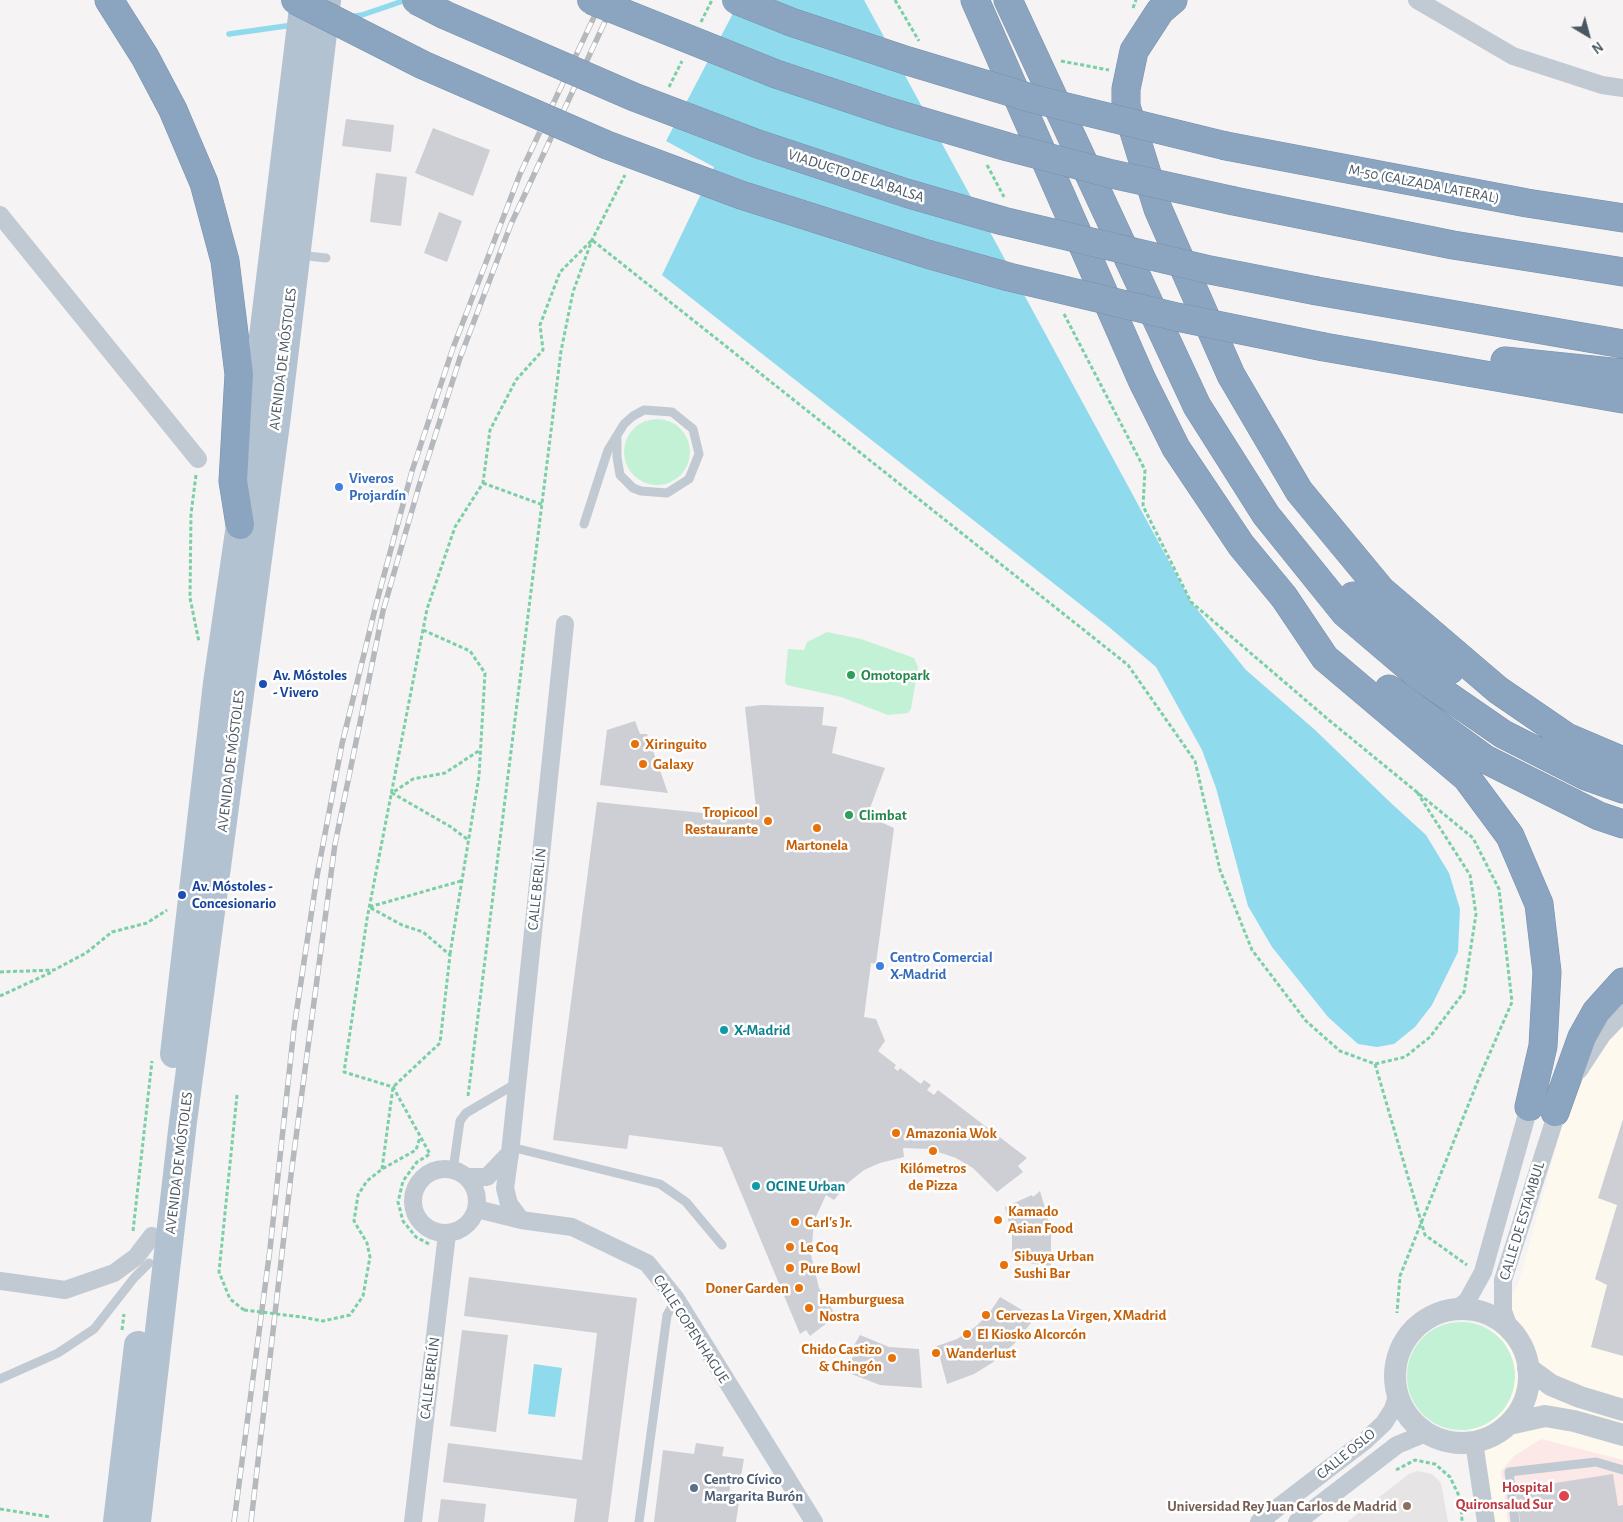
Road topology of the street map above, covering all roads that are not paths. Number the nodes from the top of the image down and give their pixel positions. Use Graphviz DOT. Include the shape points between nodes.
graph roads {
  1 [pos="109,0"];
  2 [pos="416,0"];
  3 [pos="591,0"];
  4 [pos="736,0"];
  5 [pos="975,0"];
  6 [pos="1008,0"];
  7 [pos="1173,0"];
  8 [pos="1417,0"];
  9 [pos="311,13"];
  10 [pos="1623,88"];
  11 [pos="0,215"];
  12 [pos="1623,218"];
  13 [pos="296,255"];
  14 [pos="326,258"];
  15 [pos="1623,272"];
  16 [pos="1623,344"];
  17 [pos="1364,354"];
  18 [pos="1623,373"];
  19 [pos="1623,399"];
  20 [pos="617,438"];
  21 [pos="198,459"];
  22 [pos="1266,515"];
  23 [pos="584,524"];
  24 [pos="240,525"];
  25 [pos="1284,598"];
  26 [pos="565,624"];
  27 [pos="1571,740"];
  28 [pos="1623,760"];
  29 [pos="1623,789"];
  30 [pos="1623,824"];
  31 [pos="1623,982"];
  32 [pos="1623,1012"];
  33 [pos="517,1083"];
  34 [pos="1529,1107"];
  35 [pos="1555,1112"];
  36 [pos="510,1150"];
  37 [pos="460,1173"];
  38 [pos="477,1209"];
  39 [pos="520,1220"];
  40 [pos="447,1234"];
  41 [pos="722,1245"];
  42 [pos="151,1249"];
  43 [pos="0,1281"];
  44 [pos="676,1300"];
  45 [pos="1455,1310"];
  46 [pos="1510,1330"];
  47 [pos="1528,1368"];
  48 [pos="0,1379"];
  49 [pos="1398,1396"];
  50 [pos="1623,1410"];
  51 [pos="1508,1424"];
  52 [pos="1426,1433"];
  53 [pos="1623,1435"];
  54 [pos="1474,1442"];
  55 [pos="1623,1470"];
  56 [pos="116,1522"];
  57 [pos="137,1522"];
  58 [pos="412,1522"];
  59 [pos="639,1522"];
  60 [pos="814,1522"];
  61 [pos="1260,1522"];
  62 [pos="1297,1522"];
  63 [pos="1486,1522"];
  64 [pos="1515,1522"];
  1 -- 24 [label="highway" via="174,110 204,184 225,261 239,374 233,481"];
  2 -- 16 [label="highway, VIADUCTO DE LA BALSA, bridge" via="634,97 758,144 1003,221 1210,270"];
  3 -- 15 [label="highway, bridge" via="776,74 890,112 1093,169 1454,245"];
  4 -- 12 [label="highway, M-50 (CALZADA LATERAL), bridge" via="791,22 1034,99 1226,146"];
  5 -- 25 [label="highway" via="1142,380 1176,448 1241,545"];
  6 -- 22 [label="highway" via="1197,406"];
  7 -- 27 [label="highway" via="1160,11 1134,51 1126,88 1126,106 1158,209 1231,375 1299,491 1381,590 1498,690"];
  8 -- 10 [label="street" via="1513,56 1602,85"];
  9 -- 13 [label="main road, AVENIDA DE MÓSTOLES"];
  9 -- 17 [label="highway, bridge" via="607,145 741,195 1009,278 1177,317"];
  9 -- 24 [label="main road, AVENIDA DE MÓSTOLES"];
  11 -- 21 [label="street"];
  13 -- 14 [label="lane"];
  13 -- 57 [label="main road, AVENIDA DE MÓSTOLES" via="183,1122"];
  17 -- 18 [label="highway" via="1445,356"];
  17 -- 19 [label="highway"];
  20 -- 20 [label="lane" via="616,457 620,474 633,488 641,491 667,493 689,479 699,454 693,429 672,412 644,410 624,424"];
  20 -- 23 [label="lane" via="608,450"];
  22 -- 27 [label="highway" via="1362,605 1489,700"];
  22 -- 29 [label="highway" via="1345,613 1419,676 1503,734 1586,776"];
  24 -- 42 [label="main road, AVENIDA DE MÓSTOLES" via="217,682"];
  25 -- 30 [label="highway" via="1341,651 1485,759 1598,816"];
  25 -- 34 [label="highway" via="1326,658 1467,778 1510,836 1539,904 1547,972 1543,1046"];
  26 -- 33 [label="street, CALLE BERLÍN"];
  27 -- 28 [label="highway"];
  31 -- 35 [label="highway" via="1596,1012 1582,1037"];
  32 -- 35 [label="street, CALLE DE ESTAMBUL" via="1602,1035"];
  33 -- 36 [label="street, CALLE BERLÍN"];
  33 -- 37 [label="lane" via="466,1113 460,1121"];
  34 -- 45 [label="street, CALLE DE ESTAMBUL" via="1483,1272 1467,1301"];
  35 -- 46 [label="street, CALLE DE ESTAMBUL" via="1503,1280 1503,1311"];
  36 -- 37 [label="street" via="487,1177"];
  36 -- 39 [label="street, CALLE BERLÍN" via="505,1188 509,1204"];
  36 -- 41 [label="lane" via="660,1184 686,1202"];
  37 -- 38 [label="street" via="476,1191"];
  37 -- 40 [label="street" via="440,1170 430,1173 421,1180 413,1200 417,1215 426,1228"];
  38 -- 39 [label="street, CALLE COPENHAGUE"];
  38 -- 40 [label="street" via="466,1226"];
  39 -- 44 [label="street, CALLE COPENHAGUE" via="572,1227 647,1263"];
  40 -- 58 [label="street, CALLE BERLÍN"];
  42 -- 43 [label="street, AVENIDA DE MÓSTOLES" via="114,1273 65,1290"];
  42 -- 48 [label="lane" via="134,1278 94,1329 58,1353"];
  42 -- 56 [label="main road, AVENIDA DE MÓSTOLES"];
  44 -- 59 [label="lane" via="667,1315"];
  44 -- 60 [label="street, CALLE COPENHAGUE"];
  45 -- 46 [label="street" via="1475,1311 1494,1318"];
  45 -- 49 [label="street" via="1436,1314 1419,1324 1406,1339 1398,1357 1395,1376"];
  46 -- 47 [label="street" via="1522,1347"];
  47 -- 50 [label="street" via="1551,1385"];
  47 -- 51 [label="street" via="1525,1398"];
  49 -- 52 [label="street" via="1404,1410"];
  49 -- 61 [label="street, CALLE OSLO" via="1384,1422 1366,1440"];
  51 -- 53 [label="street" via="1546,1416"];
  51 -- 54 [label="street"];
  52 -- 54 [label="street" via="1441,1440"];
  52 -- 62 [label="street, CALLE OSLO" via="1396,1445"];
  54 -- 63 [label="street"];
  55 -- 64 [label="lane" via="1596,1462 1509,1472"];
}
